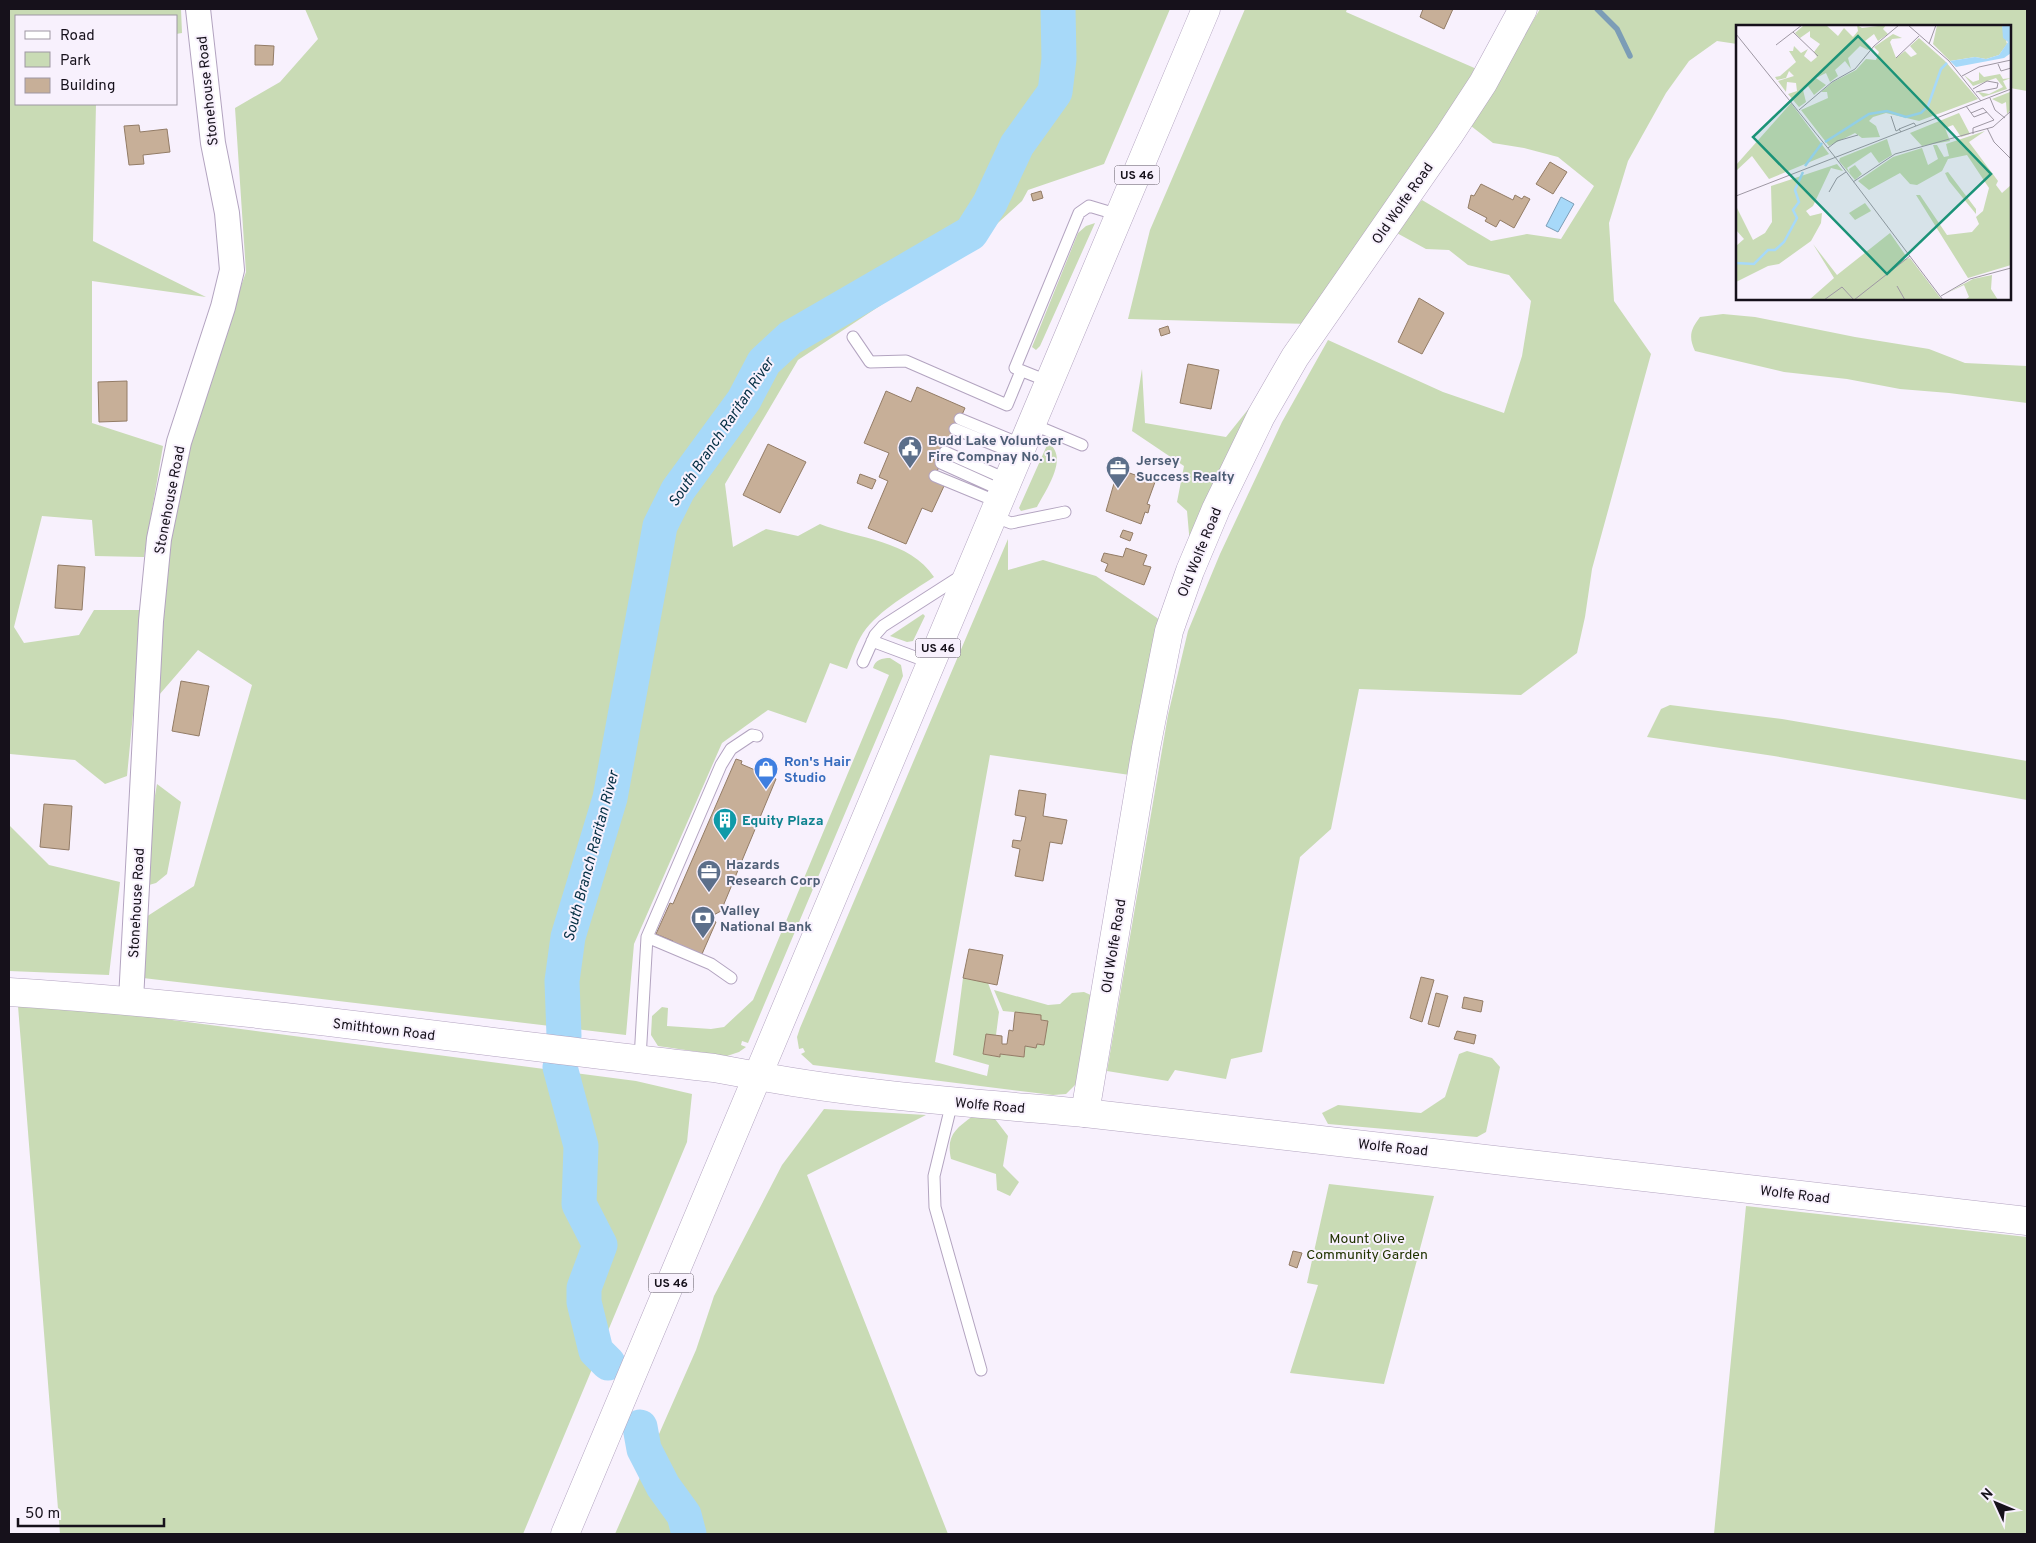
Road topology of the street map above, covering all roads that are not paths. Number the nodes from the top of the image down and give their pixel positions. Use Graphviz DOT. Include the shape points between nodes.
graph roads {
  1 [pos="198,9"];
  2 [pos="1206,9"];
  3 [pos="1523,9"];
  4 [pos="1119,215"];
  5 [pos="853,337"];
  6 [pos="1021,371"];
  7 [pos="1050,382"];
  8 [pos="958,424"];
  9 [pos="1024,442"];
  10 [pos="1082,445"];
  11 [pos="943,458"];
  12 [pos="935,476"];
  13 [pos="1001,497"];
  14 [pos="1065,512"];
  15 [pos="971,570"];
  16 [pos="872,641"];
  17 [pos="863,662"];
  18 [pos="931,664"];
  19 [pos="757,736"];
  20 [pos="647,936"];
  21 [pos="731,978"];
  22 [pos="9,992"];
  23 [pos="131,1000"];
  24 [pos="640,1060"];
  25 [pos="758,1076"];
  26 [pos="952,1102"];
  27 [pos="1085,1113"];
  28 [pos="2027,1221"];
  29 [pos="981,1370"];
  30 [pos="565,1534"];
  1 -- 23 [label="street, Stonehouse Road" via="232,270 223,308 179,442 159,539 150,631"];
  2 -- 4 [label="main road, US 46"];
  3 -- 27 [label="main road, Old Wolfe Road" via="1483,83 1449,135 1295,357 1257,424 1190,571 1169,631 1146,748"];
  4 -- 6 [label="lane" via="1089,206 1079,213 1015,368"];
  4 -- 7 [label="main road, US 46"];
  5 -- 6 [label="lane" via="870,362 906,361 1007,405"];
  6 -- 7 [label="lane"];
  7 -- 9 [label="main road, US 46"];
  8 -- 9 [label="lane"];
  9 -- 10 [label="lane"];
  9 -- 13 [label="main road, US 46"];
  11 -- 13 [label="lane"];
  12 -- 13 [label="lane"];
  13 -- 14 [label="lane" via="1012,523"];
  13 -- 15 [label="main road, US 46"];
  15 -- 16 [label="lane" via="883,626"];
  15 -- 18 [label="main road, US 46"];
  16 -- 17 [label="lane"];
  16 -- 18 [label="lane"];
  18 -- 25 [label="main road, US 46"];
  19 -- 20 [label="lane" via="752,735 731,749 721,765"];
  20 -- 21 [label="lane" via="711,964"];
  20 -- 24 [label="lane"];
  22 -- 23 [label="main road, Smithtown Road"];
  23 -- 24 [label="main road, Smithtown Road"];
  24 -- 25 [label="main road, Smithtown Road"];
  25 -- 26 [label="main road, Wolfe Road"];
  25 -- 30 [label="main road, US 46"];
  26 -- 27 [label="main road, Wolfe Road"];
  26 -- 29 [label="lane" via="934,1176 934,1207"];
  27 -- 28 [label="main road, Wolfe Road"];
}
